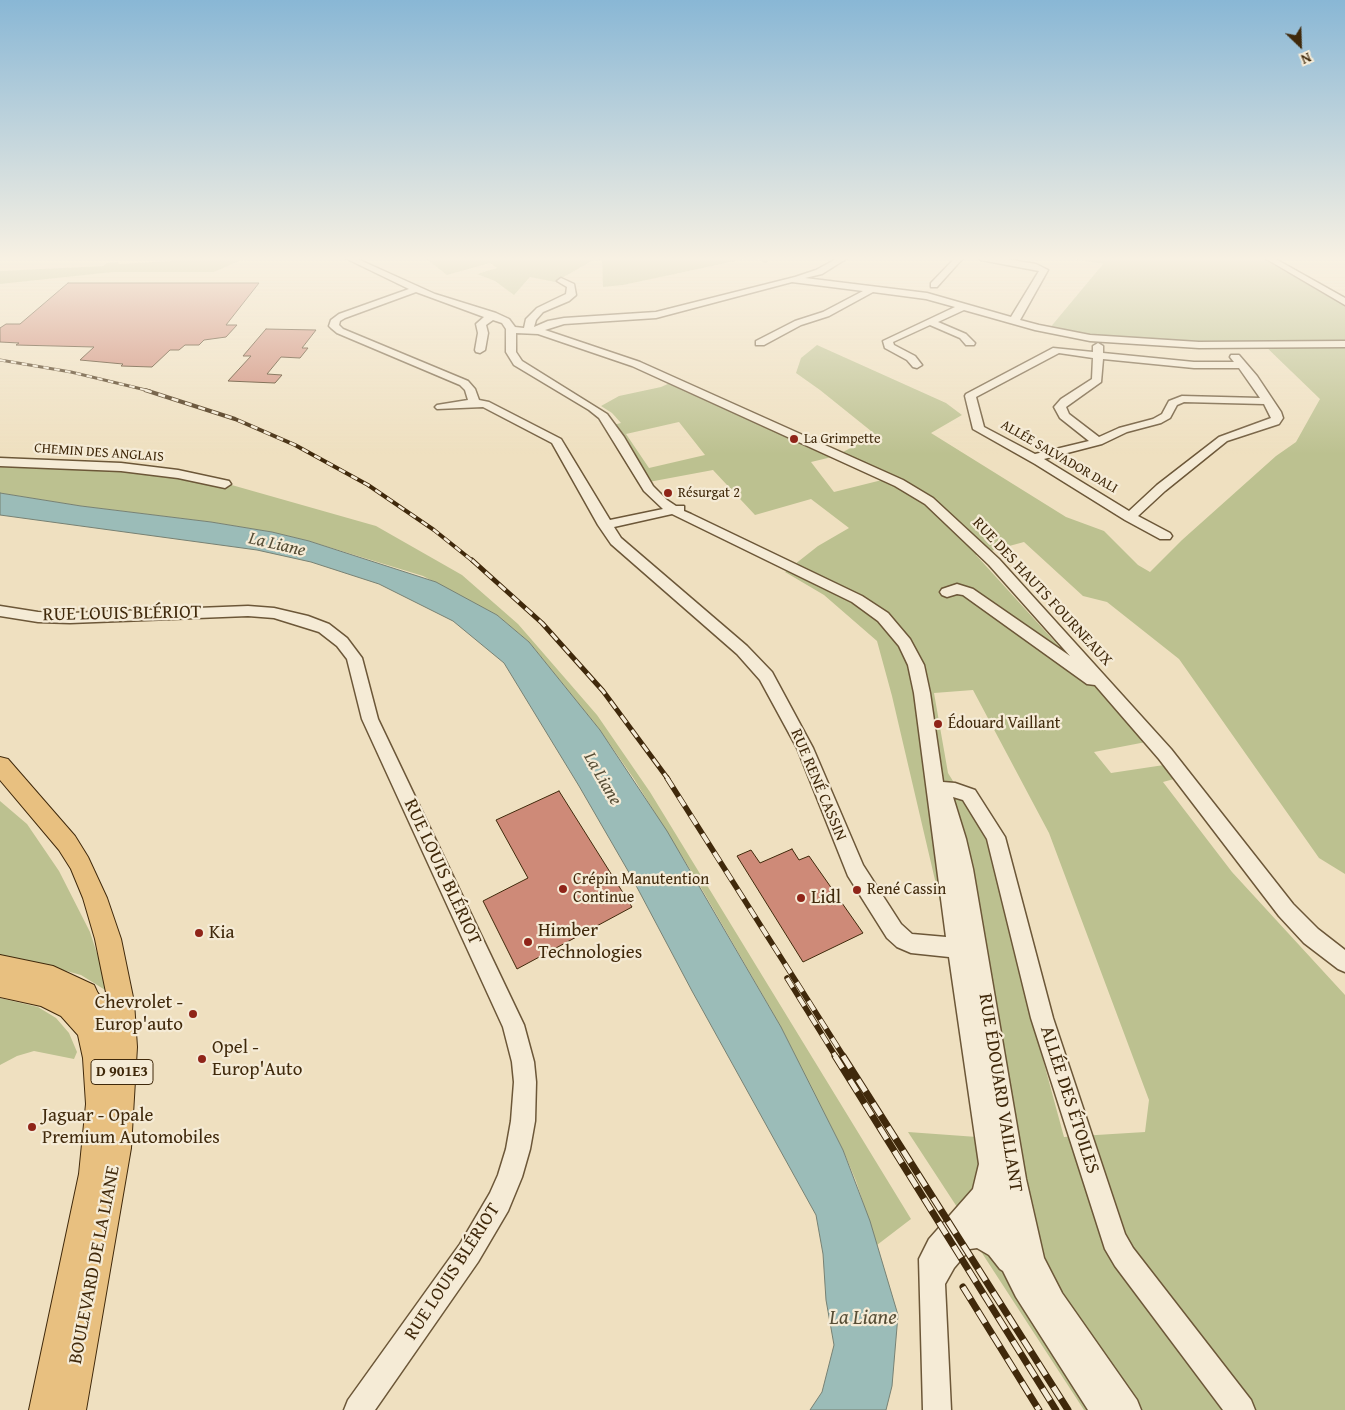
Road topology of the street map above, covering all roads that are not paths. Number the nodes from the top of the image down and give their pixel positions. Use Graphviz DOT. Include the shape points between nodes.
graph roads {
  1 [pos="335,323"];
  2 [pos="483,323"];
  3 [pos="507,323"];
  4 [pos="531,323"];
  5 [pos="552,323"];
  6 [pos="799,323"];
  7 [pos="928,323"];
  8 [pos="932,323"];
  9 [pos="1021,323"];
  10 [pos="511,330"];
  11 [pos="532,330"];
  12 [pos="1098,339"];
  13 [pos="760,343"];
  14 [pos="970,343"];
  15 [pos="1345,344"];
  16 [pos="1226,346"];
  17 [pos="480,350"];
  18 [pos="1099,356"];
  19 [pos="917,365"];
  20 [pos="1243,366"];
  21 [pos="1268,401"];
  22 [pos="474,403"];
  23 [pos="441,407"];
  24 [pos="1098,442"];
  25 [pos="1034,458"];
  26 [pos="0,462"];
  27 [pos="225,484"];
  28 [pos="679,509"];
  29 [pos="1130,517"];
  30 [pos="605,525"];
  31 [pos="1165,536"];
  32 [pos="835,588"];
  33 [pos="947,592"];
  34 [pos="0,611"];
  35 [pos="1112,692"];
  36 [pos="931,751"];
  37 [pos="0,765"];
  38 [pos="938,789"];
  39 [pos="967,950"];
  40 [pos="1345,962"];
  41 [pos="0,970"];
  42 [pos="0,984"];
  43 [pos="83,996"];
  44 [pos="121,1092"];
  45 [pos="1014,1178"];
  46 [pos="986,1220"];
  47 [pos="1026,1272"];
  48 [pos="47,1410"];
  49 [pos="68,1410"];
  50 [pos="358,1410"];
  51 [pos="937,1410"];
  52 [pos="1105,1410"];
  53 [pos="1127,1410"];
  54 [pos="1241,1410"];
  1 -- 22 [label="street" via="334,326 340,331 464,383 470,389"];
  2 -- 17 [label="street"];
  3 -- 10 [label="street"];
  4 -- 11 [label="street"];
  5 -- 11 [label="street"];
  6 -- 13 [label="street"];
  7 -- 19 [label="street" via="887,342"];
  8 -- 14 [label="street" via="963,336"];
  9 -- 12 [label="street"];
  10 -- 11 [label="street, RUE DES HAUTS FOURNEAUX"];
  10 -- 28 [label="street, RUE ÉDOUARD VAILLANT" via="510,350 518,363 600,413 653,495"];
  11 -- 35 [label="street, RUE DES HAUTS FOURNEAUX" via="644,367 920,494 994,562"];
  12 -- 16 [label="street"];
  12 -- 18 [label="street"];
  15 -- 16 [label="street"];
  16 -- 20 [label="street"];
  18 -- 20 [label="street, ALLÉE SALVADOR DALI"];
  18 -- 24 [label="street" via="1097,381 1060,408 1064,416"];
  18 -- 25 [label="street, ALLÉE SALVADOR DALI" via="1058,350 970,396 979,429"];
  20 -- 21 [label="street"];
  21 -- 24 [label="street" via="1182,399 1172,403 1162,419 1123,430"];
  21 -- 29 [label="street" via="1277,416 1275,422 1223,439"];
  22 -- 23 [label="street, RUE RENÉ CASSIN"];
  22 -- 30 [label="street, RUE RENÉ CASSIN" via="488,405 555,440"];
  24 -- 25 [label="street"];
  25 -- 29 [label="street, ALLÉE SALVADOR DALI"];
  26 -- 27 [label="street, CHEMIN DES ANGLAIS" via="126,468"];
  28 -- 30 [label="street"];
  28 -- 32 [label="street, RUE ÉDOUARD VAILLANT"];
  29 -- 31 [label="street, ALLÉE SALVADOR DALI"];
  30 -- 39 [label="street, RUE RENÉ CASSIN" via="616,541 742,650 766,676 805,748 855,870 894,931 911,943"];
  32 -- 36 [label="street, RUE ÉDOUARD VAILLANT" via="877,612 909,649 919,677"];
  33 -- 35 [label="street" via="957,589 968,592"];
  34 -- 50 [label="street, RUE LOUIS BLÉRIOT" via="63,618 248,611 274,613 324,628 342,642 354,658 370,719 513,1025 525,1082 518,1149 510,1178 494,1213 470,1253"];
  35 -- 40 [label="street, RUE DES HAUTS FOURNEAUX" via="1286,910"];
  36 -- 38 [label="street, RUE ÉDOUARD VAILLANT"];
  37 -- 44 [label="main road, BOULEVARD DE LA LIANE / D 901E3" via="67,844 95,898 120,992 123,1034"];
  38 -- 39 [label="street, RUE ÉDOUARD VAILLANT" via="961,857"];
  38 -- 54 [label="street, ALLÉE DES ÉTOILES" via="969,794 996,837 1045,1027 1114,1240"];
  39 -- 45 [label="street, RUE ÉDOUARD VAILLANT"];
  39 -- 46 [label="street, RUE ÉDOUARD VAILLANT" via="988,1145"];
  41 -- 43 [label="highway, D 901E3" via="53,981"];
  42 -- 48 [label="main road, BOULEVARD DE LA LIANE / D 901E3" via="45,994 70,1007 90,1032 98,1064 100,1104 92,1182"];
  43 -- 44 [label="main road, D 901E3" via="102,1018 108,1033"];
  44 -- 49 [label="main road, BOULEVARD DE LA LIANE / D 901E3" via="112,1177"];
  45 -- 46 [label="street" via="1011,1194"];
  45 -- 47 [label="street, RUE ÉDOUARD VAILLANT" via="1026,1240"];
  46 -- 47 [label="street" via="1015,1236"];
  46 -- 47 [label="street" via="981,1236 994,1243"];
  46 -- 51 [label="street" via="945,1259 932,1283"];
  47 -- 52 [label="street, RUE ÉDOUARD VAILLANT" via="1040,1311"];
  47 -- 53 [label="street, RUE ÉDOUARD VAILLANT" via="1060,1314"];
}
